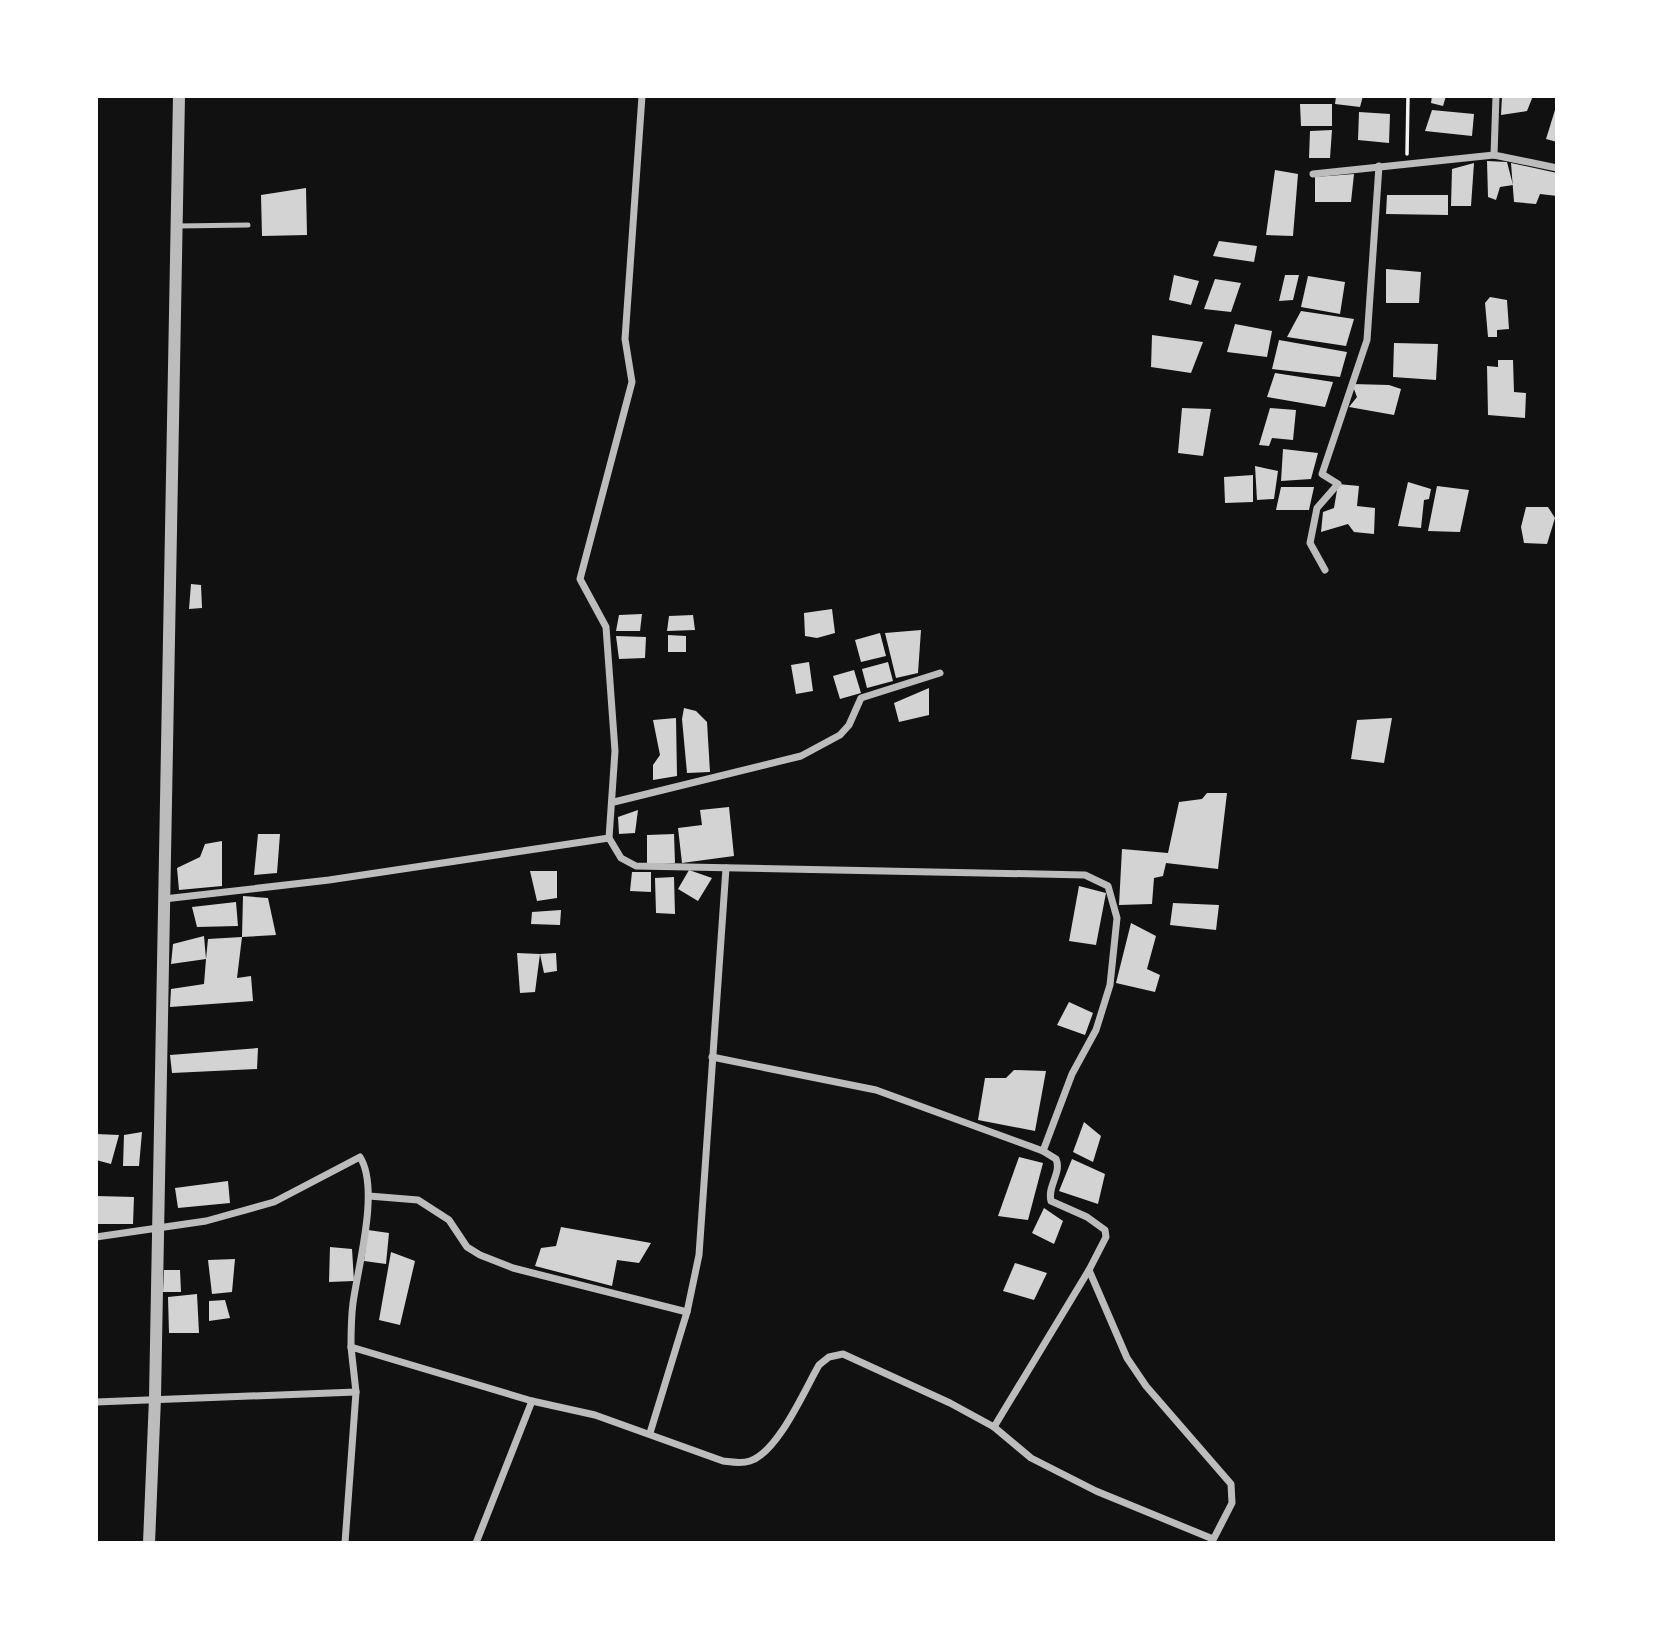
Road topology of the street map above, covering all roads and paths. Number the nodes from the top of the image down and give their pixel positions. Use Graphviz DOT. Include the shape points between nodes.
graph roads {
  1 [pos="179,96"];
  2 [pos="642,96"];
  3 [pos="1408,96"];
  4 [pos="1496,96"];
  5 [pos="1494,155"];
  6 [pos="1407,163"];
  7 [pos="1379,166"];
  8 [pos="1557,168"];
  9 [pos="1313,174"];
  10 [pos="248,225"];
  11 [pos="176,226"];
  12 [pos="1325,570"];
  13 [pos="940,673"];
  14 [pos="614,802"];
  15 [pos="609,838"];
  16 [pos="726,868"];
  17 [pos="162,900"];
  18 [pos="712,1057"];
  19 [pos="1043,1151"];
  20 [pos="369,1196"];
  21 [pos="158,1228"];
  22 [pos="96,1237"];
  23 [pos="1089,1270"];
  24 [pos="687,1312"];
  25 [pos="351,1348"];
  26 [pos="356,1392"];
  27 [pos="155,1398"];
  28 [pos="532,1401"];
  29 [pos="96,1402"];
  30 [pos="994,1427"];
  31 [pos="650,1433"];
  32 [pos="1212,1541"];
  33 [pos="149,1543"];
  34 [pos="345,1543"];
  35 [pos="476,1543"];
  1 -- 11 [label="street"];
  2 -- 14 [label="street" via="625,339 632,383 580,579 606,626"];
  3 -- 6 [label="path"];
  4 -- 5 [label="street"];
  5 -- 6 [label="street"];
  5 -- 8 [label="street"];
  6 -- 7 [label="street"];
  7 -- 9 [label="street"];
  7 -- 12 [label="street" via="1367,340 1322,474 1338,484 1317,508 1310,543"];
  10 -- 11 [label="lane"];
  11 -- 17 [label="street"];
  13 -- 14 [label="street" via="861,698 840,735 801,756"];
  14 -- 15 [label="street"];
  15 -- 16 [label="street" via="621,858 636,866"];
  15 -- 17 [label="street"];
  16 -- 18 [label="street"];
  16 -- 19 [label="street" via="1085,875 1108,886 1117,918 1110,985 1096,1030"];
  17 -- 21 [label="street"];
  18 -- 19 [label="street" via="876,1090"];
  18 -- 24 [label="street" via="699,1255"];
  19 -- 23 [label="street" via="1059,1166 1051,1201 1105,1230 1106,1237"];
  20 -- 21 [label="street" via="366,1171 356,1156 275,1202 206,1221"];
  20 -- 24 [label="street" via="418,1200 449,1220 467,1247 513,1268"];
  20 -- 25 [label="street" via="352,1308"];
  21 -- 22 [label="street"];
  21 -- 27 [label="street"];
  23 -- 30 [label="street"];
  23 -- 32 [label="street" via="1127,1358 1231,1484 1232,1503"];
  24 -- 31 [label="street"];
  25 -- 26 [label="street"];
  25 -- 28 [label="street"];
  26 -- 27 [label="street"];
  26 -- 34 [label="street"];
  27 -- 29 [label="street"];
  27 -- 33 [label="street"];
  28 -- 31 [label="street"];
  28 -- 35 [label="street"];
  30 -- 31 [label="street" via="838,1354 819,1365 770,1449 751,1461 723,1461"];
  30 -- 32 [label="street" via="1031,1458"];
}
